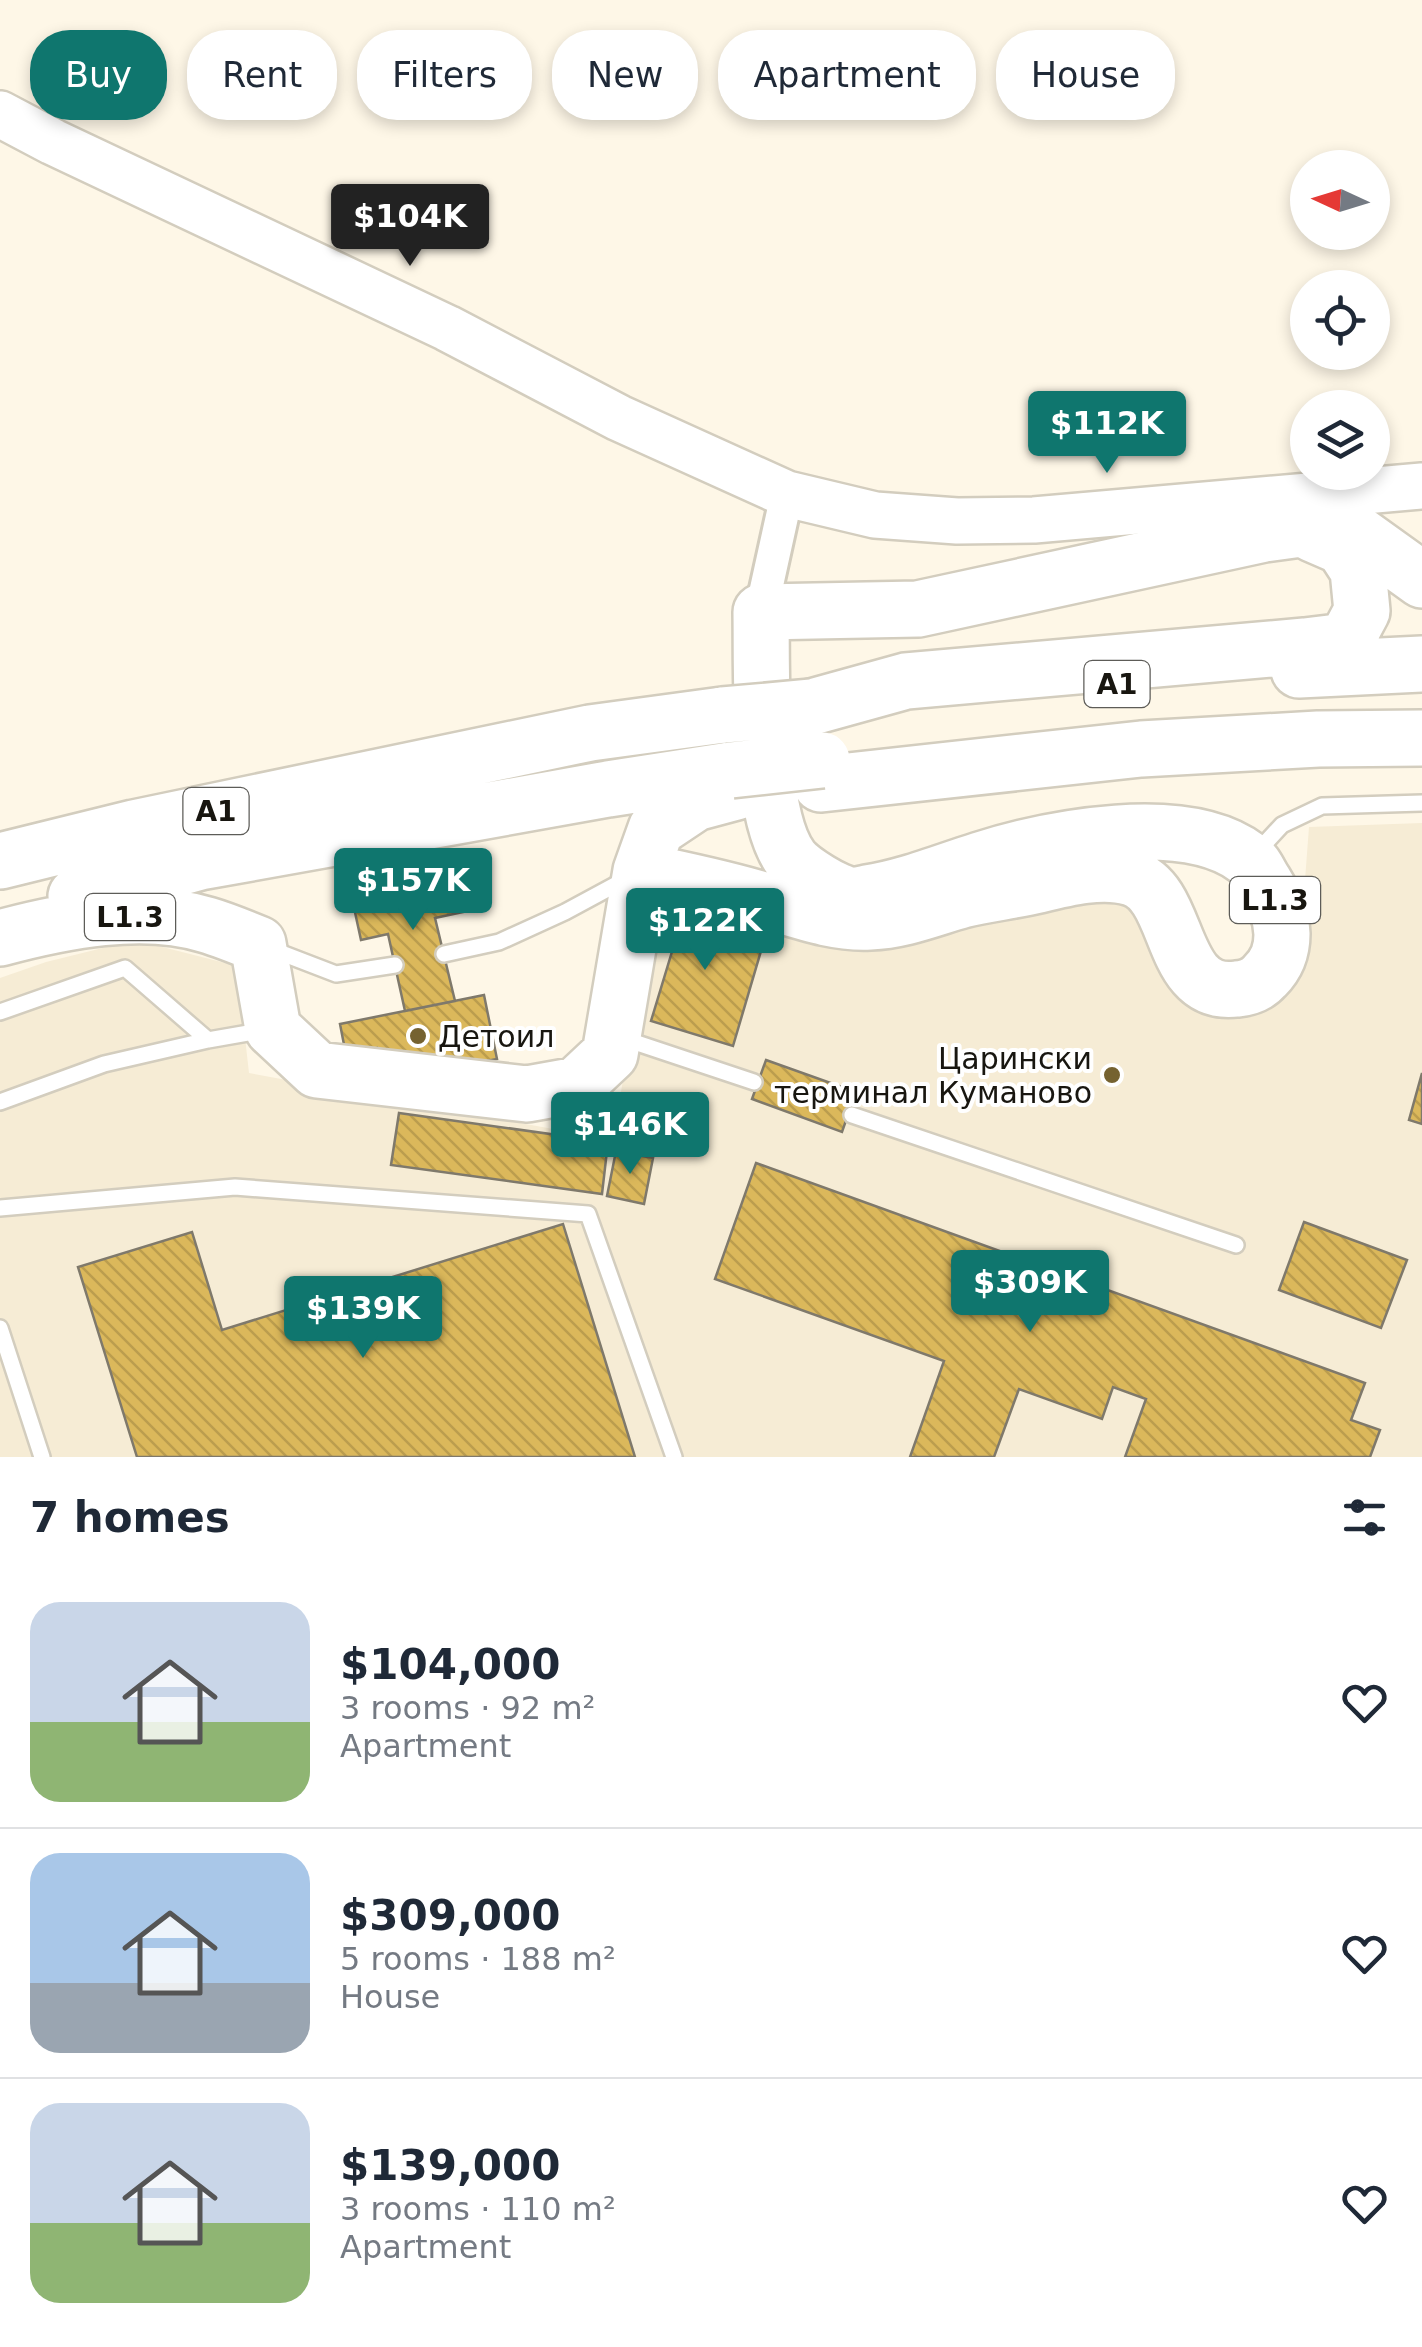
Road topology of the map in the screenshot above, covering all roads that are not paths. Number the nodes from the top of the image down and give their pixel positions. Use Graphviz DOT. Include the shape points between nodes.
graph roads {
  1 [pos="0,114"];
  2 [pos="1422,486"];
  3 [pos="787,494"];
  4 [pos="1301,530"];
  5 [pos="1422,580"];
  6 [pos="761,612"];
  7 [pos="1422,664"];
  8 [pos="812,707"];
  9 [pos="1422,717"];
  10 [pos="1422,738"];
  11 [pos="822,772"];
  12 [pos="733,781"];
  13 [pos="1422,803"];
  14 [pos="1250,860"];
  15 [pos="0,862"];
  16 [pos="641,871"];
  17 [pos="0,915"];
  18 [pos="0,938"];
  19 [pos="258,944"];
  20 [pos="444,954"];
  21 [pos="394,965"];
  22 [pos="0,1012"];
  23 [pos="272,1029"];
  24 [pos="613,1035"];
  25 [pos="208,1040"];
  26 [pos="754,1082"];
  27 [pos="0,1102"];
  28 [pos="852,1116"];
  29 [pos="2,1202"];
  30 [pos="1236,1246"];
  31 [pos="0,1328"];
  32 [pos="42,1457"];
  33 [pos="674,1457"];
  1 -- 3 [label="main road"];
  2 -- 3 [label="main road" via="957,521 875,516"];
  3 -- 6 [label="street, L1.3"];
  4 -- 5 [label="highway" via="1354,531"];
  4 -- 6 [label="highway" via="918,609"];
  4 -- 8 [label="highway" via="1343,547 1358,570 1362,611 1346,640 906,682"];
  6 -- 14 [label="highway, L1.3" via="764,746 775,823 791,859 815,879 851,896 983,858 1132,831 1224,844"];
  7 -- 8 [label="highway, A1"];
  8 -- 15 [label="highway, A1, bridge" via="590,733"];
  9 -- 11 [label="highway, A1" via="1096,732"];
  10 -- 11 [label="highway"];
  11 -- 12 [label="highway, A1, bridge"];
  12 -- 16 [label="highway" via="656,829"];
  12 -- 17 [label="highway, A1" via="608,789 200,862"];
  13 -- 14 [label="lane" via="1322,806 1282,825"];
  14 -- 16 [label="highway, L1.3" via="1277,904 1280,955 1259,982 1228,990 1194,972 1152,891 1133,878 1070,877 868,922 824,918"];
  16 -- 20 [label="lane" via="499,942"];
  16 -- 24 [label="highway"];
  18 -- 19 [label="highway, L1.3" via="50,925 149,915 204,924"];
  19 -- 21 [label="lane" via="336,974"];
  19 -- 23 [label="highway"];
  22 -- 25 [label="lane" via="125,968"];
  23 -- 24 [label="highway" via="318,1070 527,1094 577,1085 610,1054"];
  23 -- 25 [label="lane"];
  24 -- 26 [label="lane"];
  25 -- 27 [label="lane" via="104,1064"];
  28 -- 30 [label="lane"];
  29 -- 33 [label="lane" via="235,1187 588,1214"];
  31 -- 32 [label="lane"];
}
